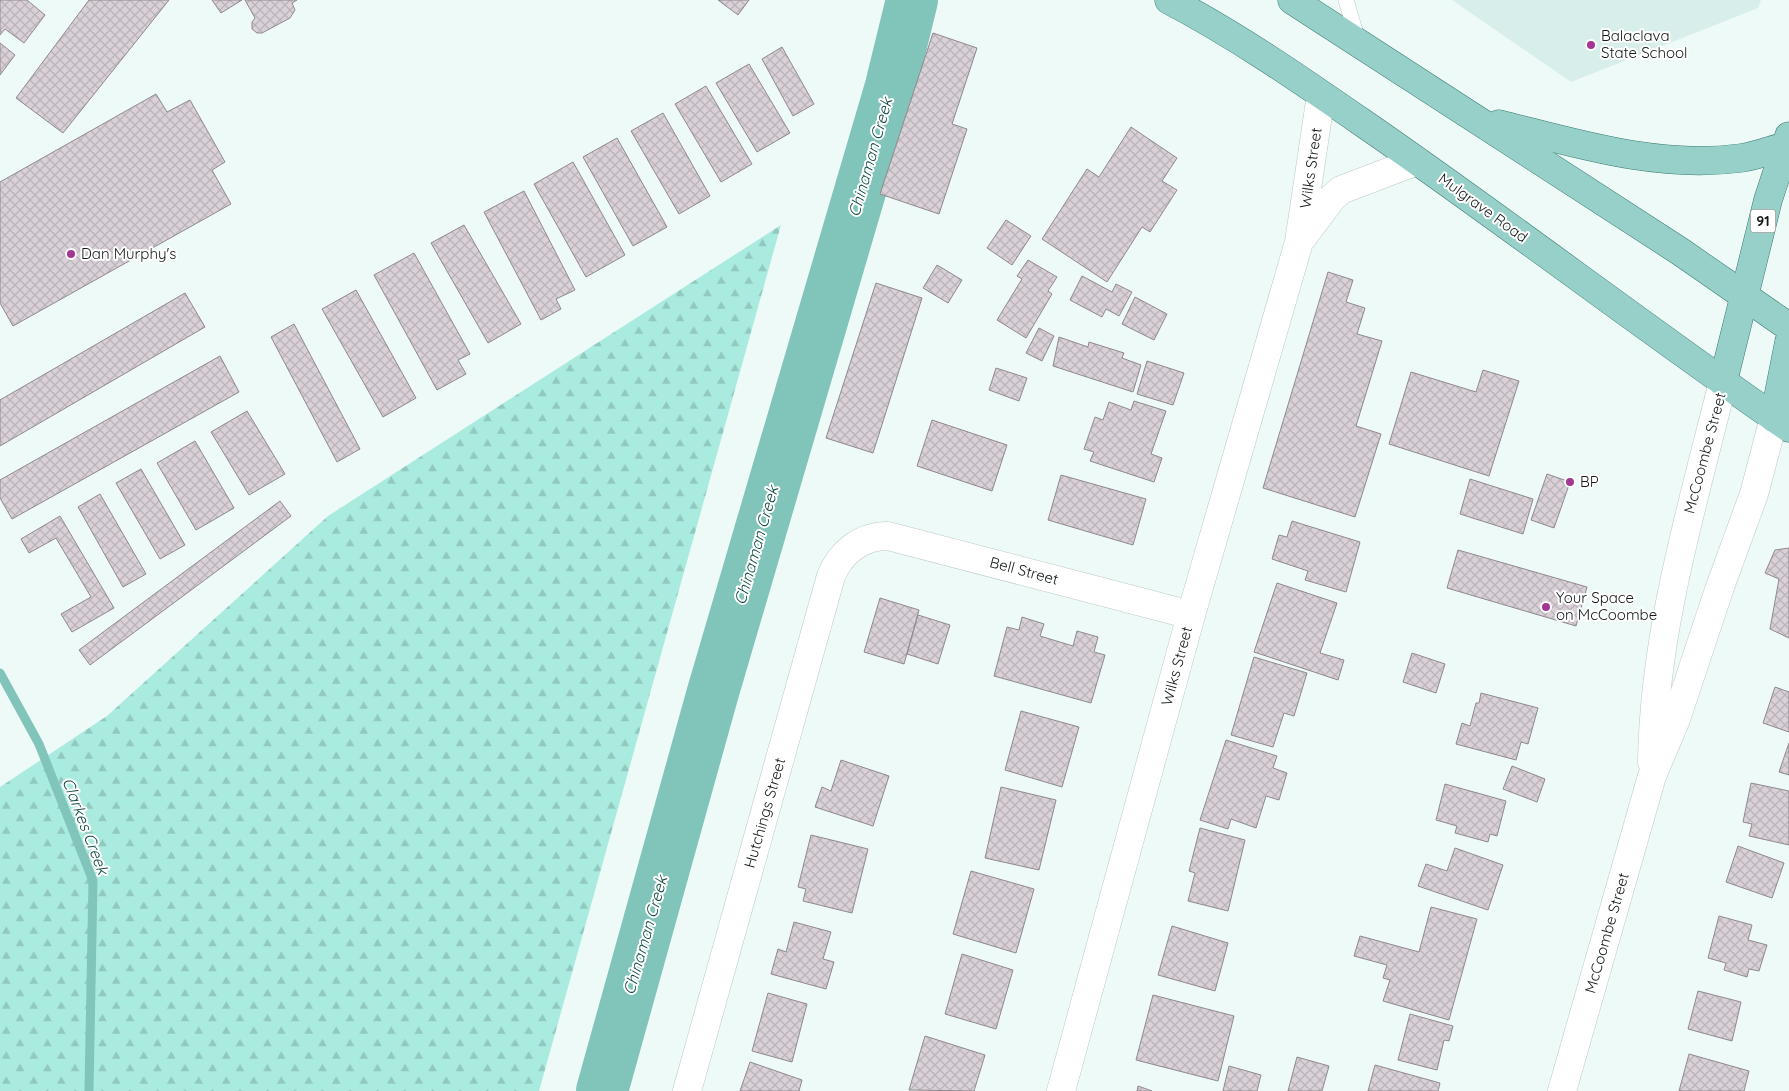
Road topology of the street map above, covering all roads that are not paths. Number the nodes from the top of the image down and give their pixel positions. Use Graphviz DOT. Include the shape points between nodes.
graph roads {
  1 [pos="1169,0"];
  2 [pos="1292,0"];
  3 [pos="1346,0"];
  4 [pos="1358,41"];
  5 [pos="1321,95"];
  6 [pos="1478,119"];
  7 [pos="1787,141"];
  8 [pos="1417,161"];
  9 [pos="1299,242"];
  10 [pos="1745,296"];
  11 [pos="1789,327"];
  12 [pos="1789,342"];
  13 [pos="1723,382"];
  14 [pos="1782,423"];
  15 [pos="858,543"];
  16 [pos="1191,615"];
  17 [pos="1652,776"];
  18 [pos="687,1091"];
  19 [pos="1061,1091"];
  20 [pos="1562,1091"];
  1 -- 5 [label="main road, Mulgrave Road" via="1246,44"];
  2 -- 4 [label="main road"];
  3 -- 4 [label="lane"];
  4 -- 6 [label="main road"];
  5 -- 8 [label="main road, Mulgrave Road"];
  5 -- 9 [label="street, Wilks Street"];
  6 -- 7 [label="main road" via="1607,151 1661,159 1742,158"];
  6 -- 10 [label="main road"];
  7 -- 10 [label="main road, McCoombe Street / 91" via="1768,200"];
  8 -- 9 [label="street, Wilks Street" via="1341,190"];
  8 -- 13 [label="main road, Mulgrave Road"];
  9 -- 16 [label="street, Wilks Street"];
  10 -- 11 [label="main road"];
  10 -- 13 [label="main road, McCoombe Street / 91"];
  12 -- 14 [label="main road, McCoombe Street"];
  13 -- 14 [label="main road, Mulgrave Road"];
  13 -- 17 [label="street, McCoombe Street" via="1678,561 1653,716"];
  14 -- 17 [label="street, McCoombe Street" via="1731,554 1676,719"];
  15 -- 16 [label="street, Bell Street" via="875,537 895,537"];
  15 -- 18 [label="street, Hutchings Street" via="841,558 831,576"];
  16 -- 19 [label="street, Wilks Street"];
  17 -- 20 [label="street, McCoombe Street"];
}
